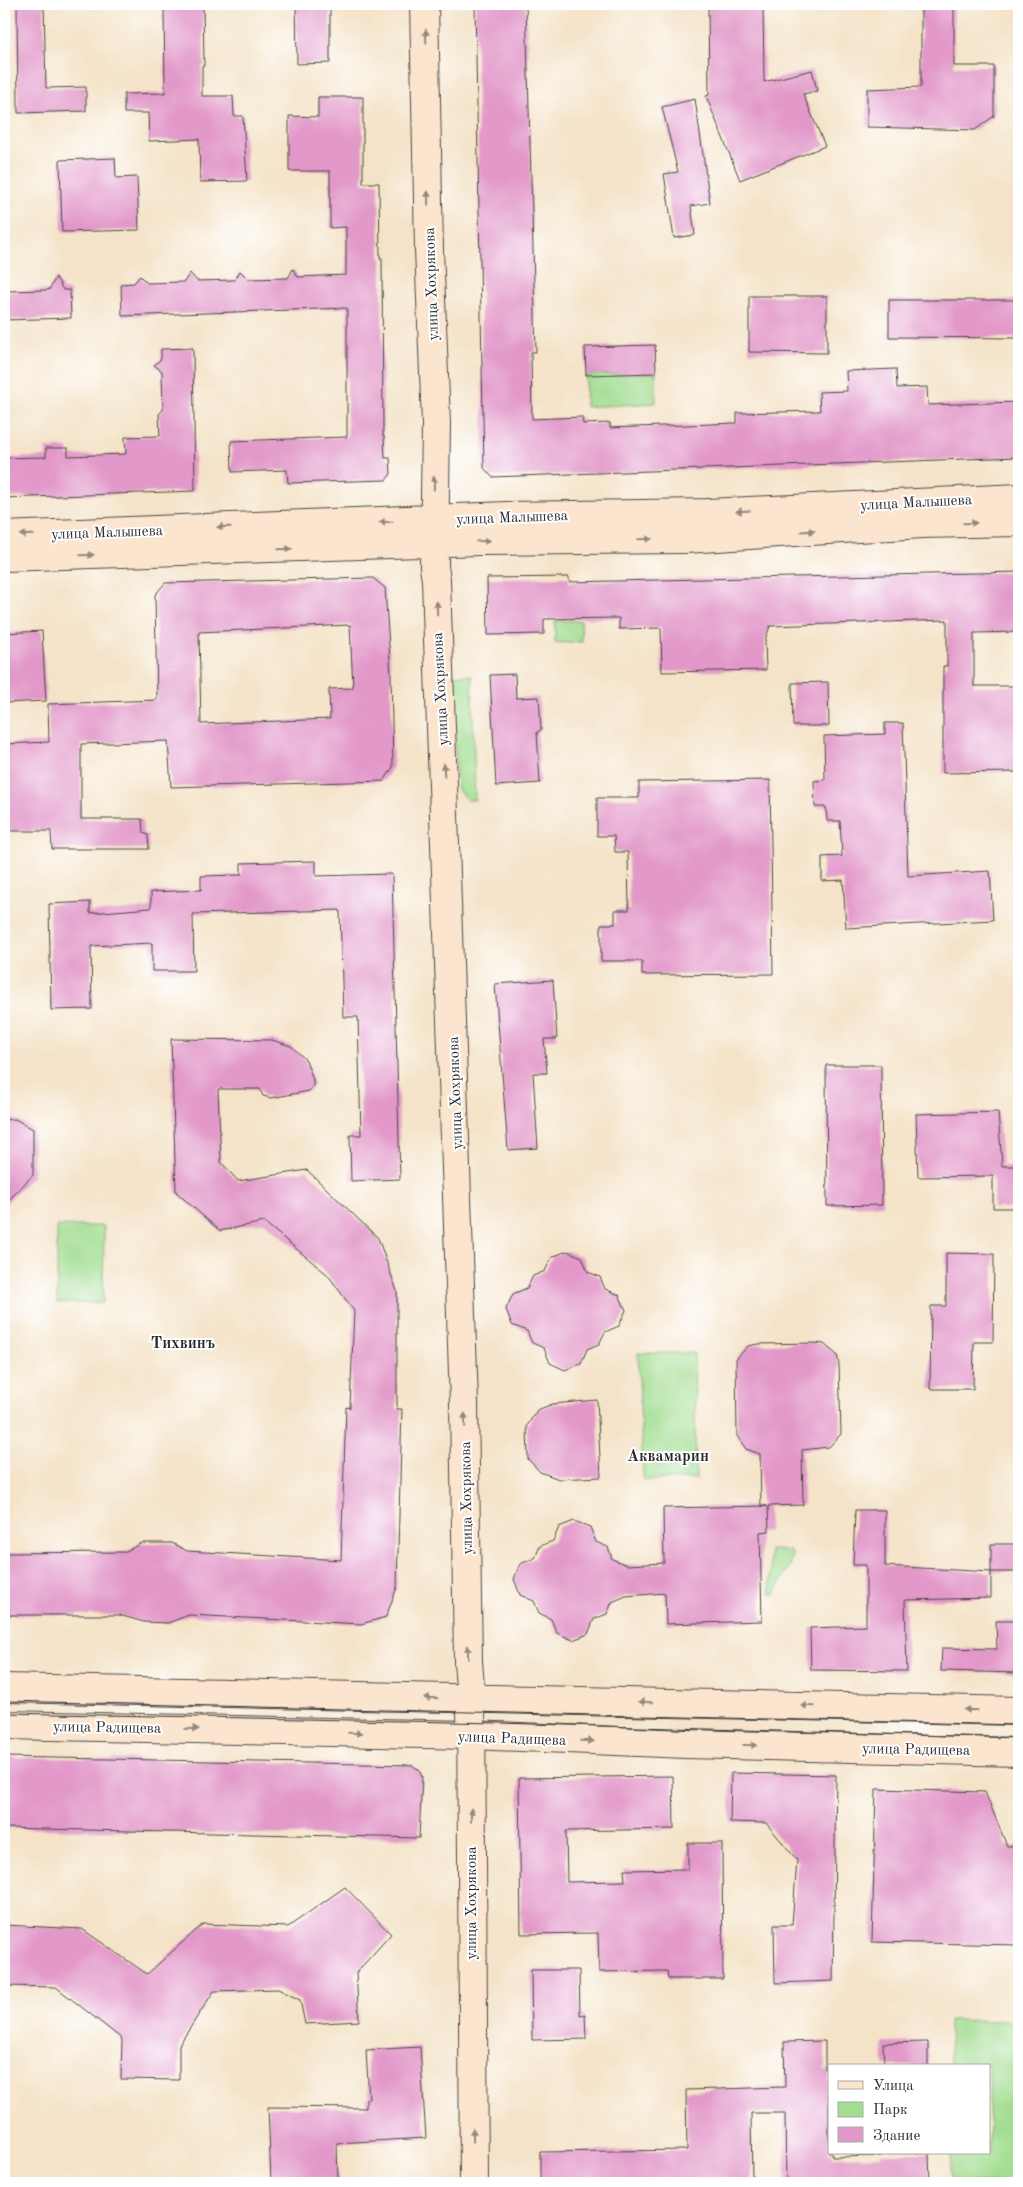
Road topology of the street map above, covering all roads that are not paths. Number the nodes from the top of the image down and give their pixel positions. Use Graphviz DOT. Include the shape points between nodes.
graph roads {
  1 [pos="424,4"];
  2 [pos="1019,498"];
  3 [pos="1019,522"];
  4 [pos="435,532"];
  5 [pos="4,536"];
  6 [pos="4,557"];
  7 [pos="4,1688"];
  8 [pos="471,1698"];
  9 [pos="1019,1711"];
  10 [pos="4,1725"];
  11 [pos="471,1735"];
  12 [pos="1019,1752"];
  13 [pos="474,2183"];
  4 -- 1 [label="street, улица Хохрякова, one-way" via="436,423"];
  2 -- 4 [label="street, улица Малышева, one-way" via="707,513 507,516"];
  4 -- 3 [label="street, улица Малышева, one-way" via="685,539 922,524"];
  4 -- 5 [label="street, улица Малышева, one-way"];
  6 -- 4 [label="street, улица Малышева, one-way"];
  8 -- 4 [label="street, улица Хохрякова, one-way" via="465,1410"];
  8 -- 7 [label="street, one-way"];
  9 -- 8 [label="street, one-way"];
  8 -- 11 [label="street, улица Хохрякова"];
  10 -- 11 [label="street, улица Радищева, one-way"];
  11 -- 12 [label="street, улица Радищева, one-way"];
  13 -- 11 [label="street, улица Хохрякова, one-way"];
}
